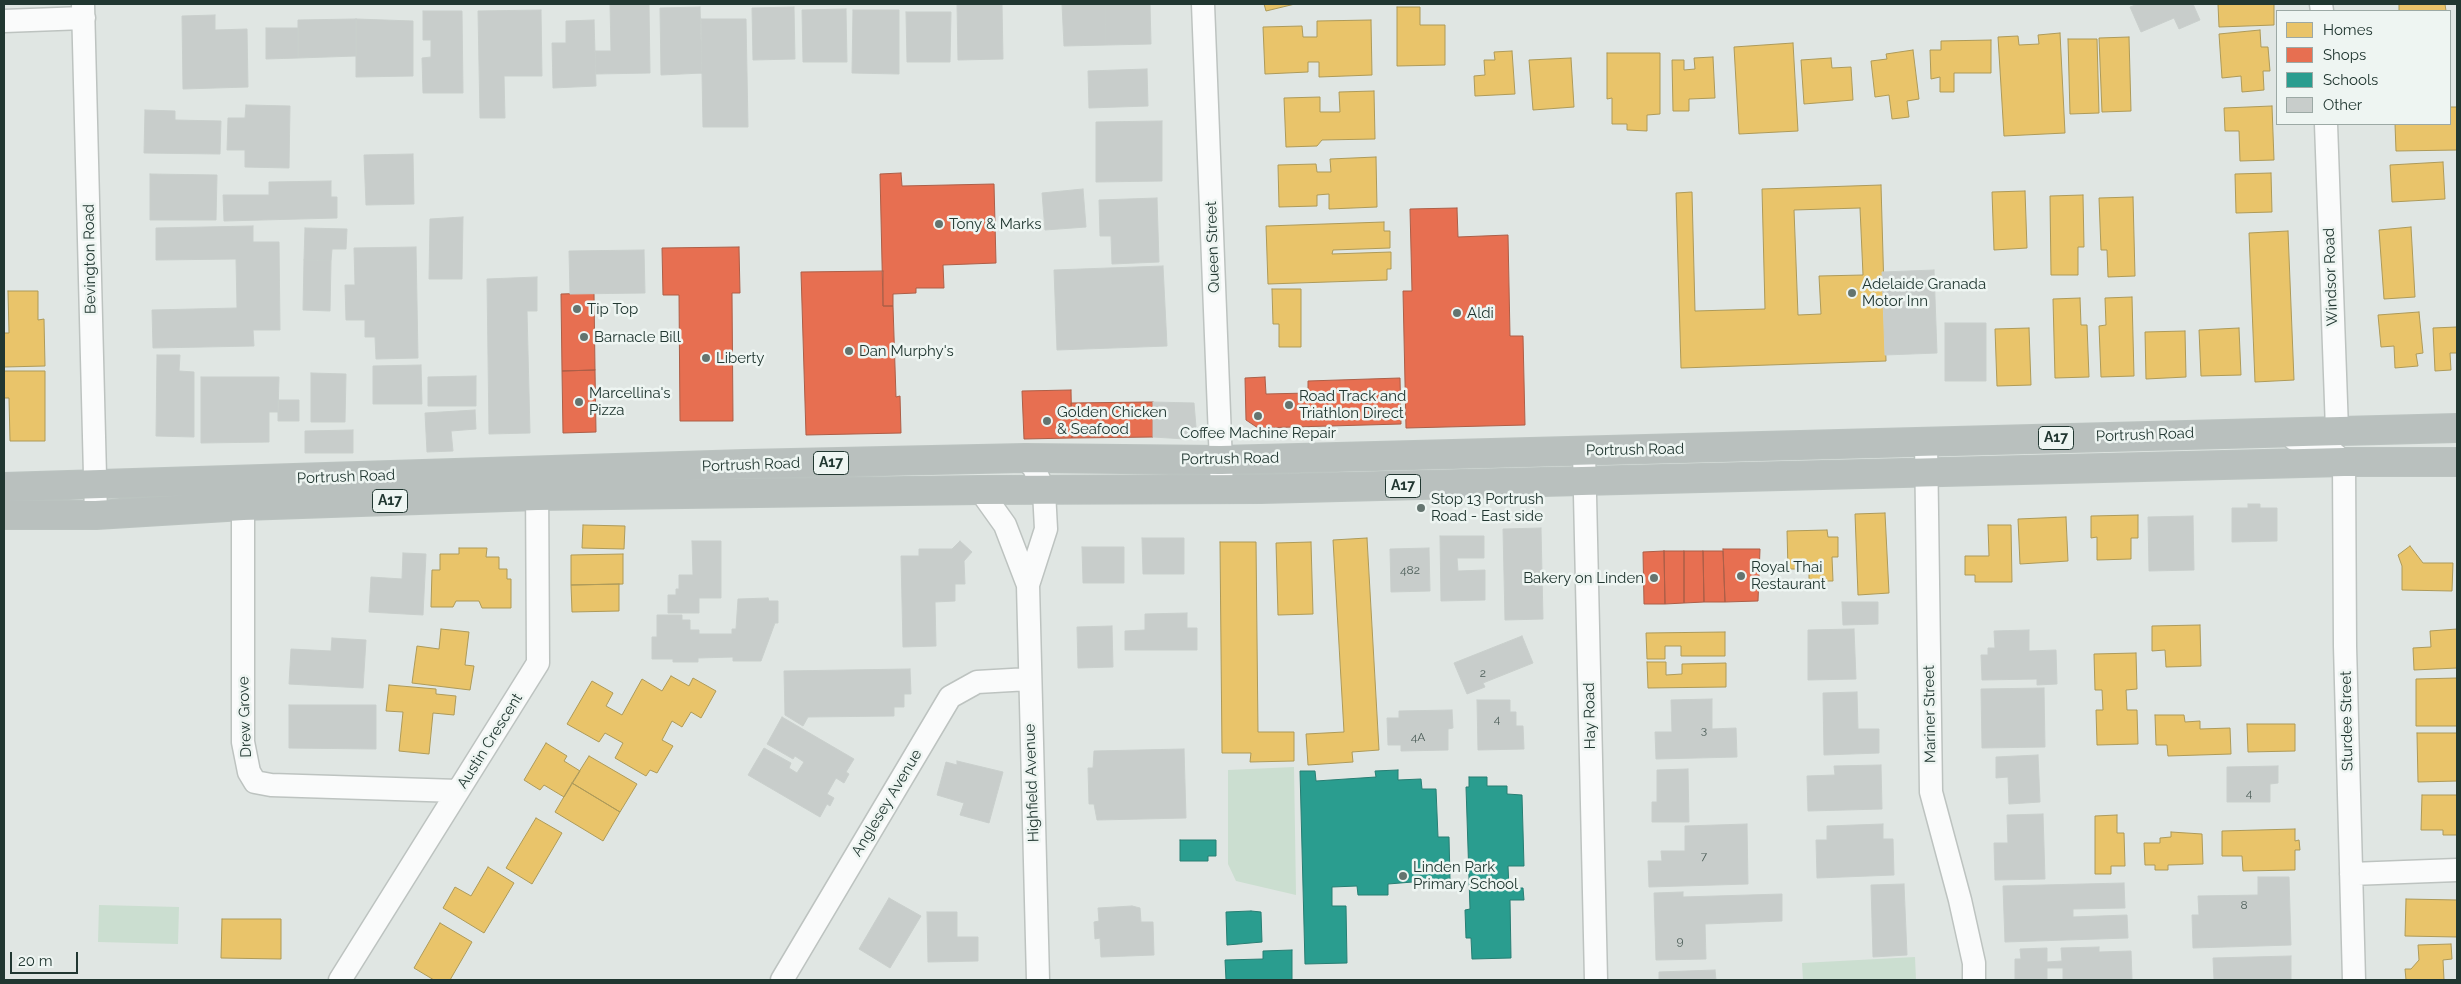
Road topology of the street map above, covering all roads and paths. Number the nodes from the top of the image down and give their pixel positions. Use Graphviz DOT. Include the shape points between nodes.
graph roads {
  1 [pos="1203,4"];
  2 [pos="84,11"];
  3 [pos="4,20"];
  4 [pos="2326,125"];
  5 [pos="2457,428"];
  6 [pos="2392,429"];
  7 [pos="2337,430"];
  8 [pos="2238,432"];
  9 [pos="1926,442"];
  10 [pos="1584,451"];
  11 [pos="1025,458"];
  12 [pos="1222,460"];
  13 [pos="2344,462"];
  14 [pos="2457,462"];
  15 [pos="1927,472"];
  16 [pos="1585,482"];
  17 [pos="96,484"];
  18 [pos="537,484"];
  19 [pos="4,487"];
  20 [pos="1222,489"];
  21 [pos="980,490"];
  22 [pos="1044,491"];
  23 [pos="243,506"];
  24 [pos="4,515"];
  25 [pos="96,515"];
  26 [pos="1028,585"];
  27 [pos="1029,679"];
  28 [pos="458,792"];
  29 [pos="2457,870"];
  30 [pos="2351,874"];
  31 [pos="340,980"];
  32 [pos="782,980"];
  33 [pos="1038,980"];
  34 [pos="1596,980"];
  35 [pos="1974,980"];
  36 [pos="2354,980"];
  1 -- 12 [label="street, Queen Street"];
  2 -- 3 [label="street"];
  2 -- 17 [label="street, Bevington Road"];
  4 -- 7 [label="street, Windsor Road"];
  5 -- 6 [label="highway, Portrush Road / A17"];
  6 -- 7 [label="highway, Portrush Road / A17"];
  6 -- 13 [label="highway" via="2368,440"];
  7 -- 8 [label="highway, Portrush Road / A17"];
  8 -- 9 [label="highway, Portrush Road / A17"];
  8 -- 13 [label="street" via="2312,441 2326,447"];
  9 -- 10 [label="highway, Portrush Road / A17"];
  9 -- 15 [label="street, Mariner Street"];
  10 -- 12 [label="highway, Portrush Road / A17"];
  10 -- 16 [label="street, Hay Road"];
  11 -- 12 [label="highway, Portrush Road / A17"];
  11 -- 18 [label="highway, Portrush Road / A17"];
  11 -- 22 [label="street, Highfield Avenue" via="1034,468"];
  12 -- 20 [label="street, Queen Street"];
  13 -- 14 [label="highway, Portrush Road / A17"];
  13 -- 15 [label="highway, Portrush Road / A17"];
  13 -- 30 [label="street, Sturdee Street"];
  15 -- 16 [label="highway, Portrush Road / A17"];
  15 -- 35 [label="street, Mariner Street" via="1931,792 1960,900 1974,963"];
  16 -- 20 [label="highway, Portrush Road / A17"];
  16 -- 34 [label="street, Hay Road"];
  17 -- 18 [label="highway, Portrush Road / A17"];
  17 -- 19 [label="highway, Portrush Road / A17"];
  17 -- 25 [label="street, Bevington Road"];
  18 -- 21 [label="highway, Portrush Road / A17"];
  18 -- 23 [label="highway, Portrush Road / A17"];
  18 -- 28 [label="street, Austin Crescent" via="538,663"];
  20 -- 22 [label="highway, Portrush Road / A17"];
  21 -- 22 [label="highway, Portrush Road / A17"];
  21 -- 26 [label="street, Highfield Avenue" via="1005,525"];
  22 -- 26 [label="street, Highfield Avenue" via="1046,529"];
  23 -- 25 [label="highway, Portrush Road / A17"];
  23 -- 28 [label="street, Drew Grove" via="243,742 249,772 255,782"];
  24 -- 25 [label="highway, Portrush Road / A17"];
  26 -- 27 [label="street, Highfield Avenue"];
  27 -- 32 [label="street, Anglesey Avenue" via="977,682 950,697"];
  27 -- 33 [label="street, Highfield Avenue"];
  28 -- 31 [label="street, Austin Crescent"];
  29 -- 30 [label="street"];
  30 -- 36 [label="street, Sturdee Street"];
}
